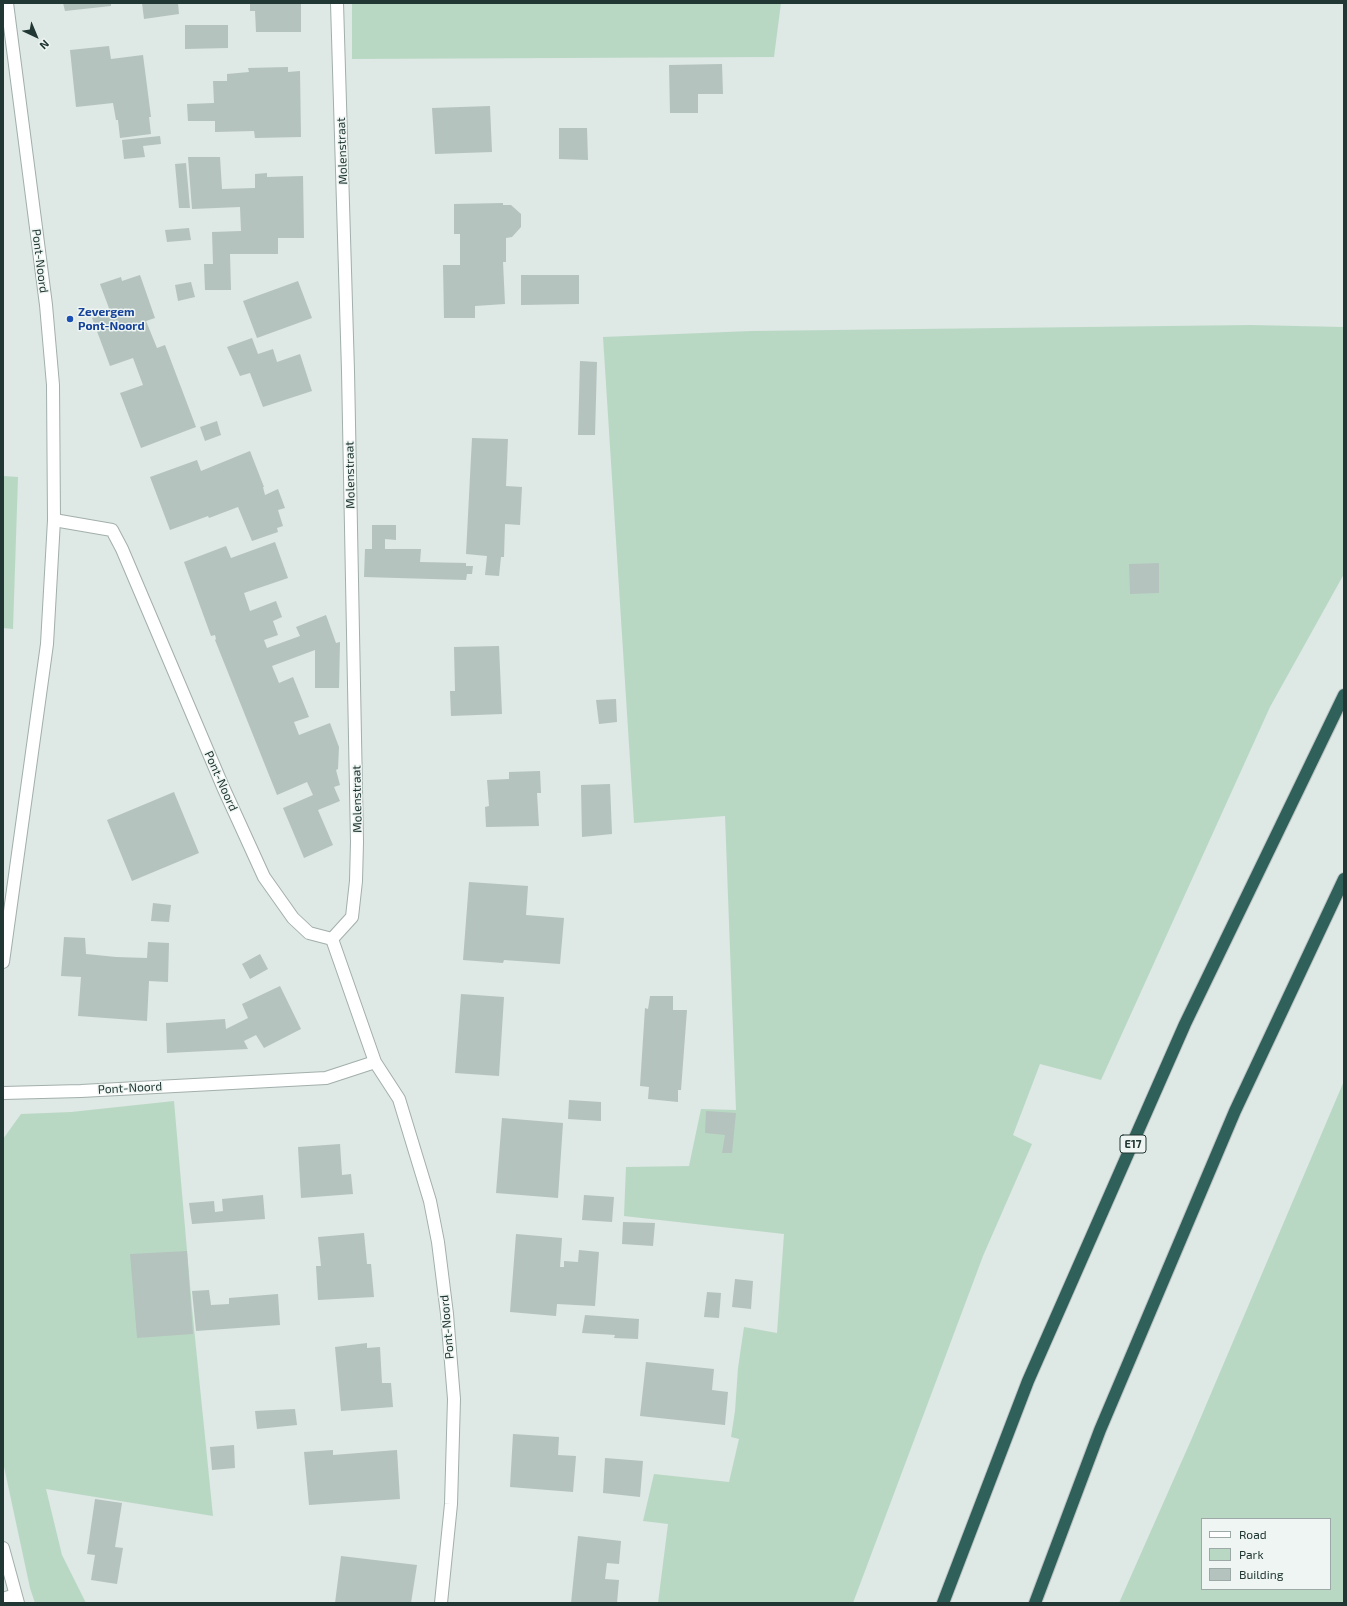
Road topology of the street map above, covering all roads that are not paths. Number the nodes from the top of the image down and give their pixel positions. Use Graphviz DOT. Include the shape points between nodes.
graph roads {
  1 [pos="7,3"];
  2 [pos="337,3"];
  3 [pos="54,520"];
  4 [pos="1344,695"];
  5 [pos="1344,879"];
  6 [pos="332,939"];
  7 [pos="3,962"];
  8 [pos="375,1062"];
  9 [pos="3,1092"];
  10 [pos="3,1548"];
  11 [pos="3,1599"];
  12 [pos="16,1599"];
  13 [pos="441,1603"];
  14 [pos="943,1603"];
  15 [pos="1035,1603"];
  1 -- 3 [label="street, Pont-Noord" via="46,305 53,386"];
  2 -- 6 [label="street, Molenstraat" via="357,842 352,917"];
  3 -- 6 [label="street, Pont-Noord" via="112,530 264,877 293,918 310,933"];
  3 -- 7 [label="street, Pont-Noord" via="47,644"];
  4 -- 14 [label="highway, E17" via="1185,1024 1028,1381"];
  5 -- 15 [label="highway" via="1232,1118 1100,1430"];
  6 -- 8 [label="street, Pont-Noord"];
  8 -- 9 [label="street, Pont-Noord" via="326,1078 81,1091"];
  8 -- 13 [label="street, Pont-Noord" via="399,1099 430,1201 447,1314 454,1399 451,1504"];
  10 -- 12 [label="street"];
  11 -- 12 [label="street"];
}
